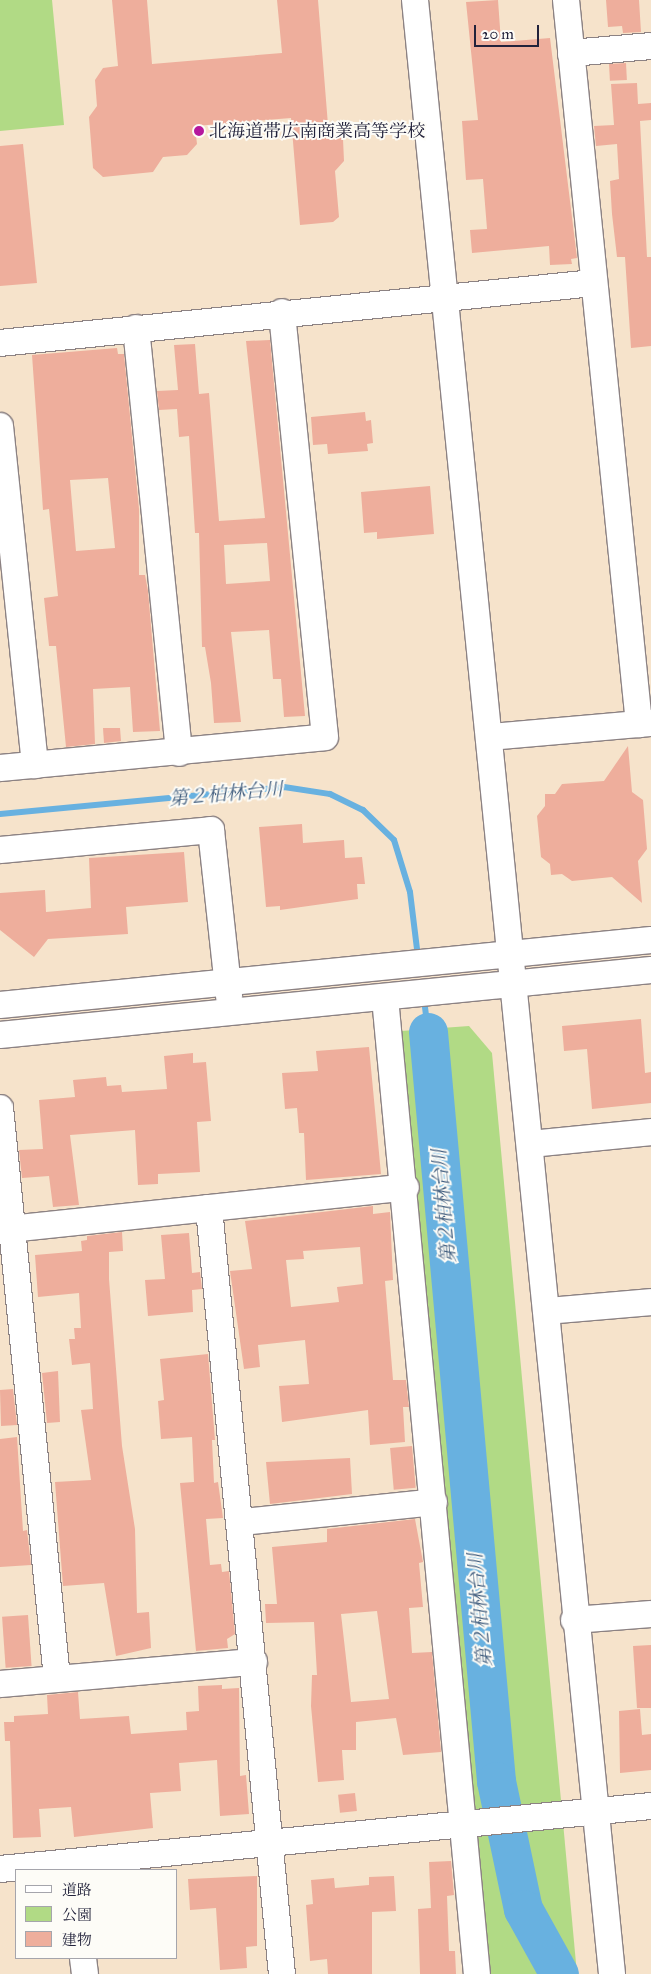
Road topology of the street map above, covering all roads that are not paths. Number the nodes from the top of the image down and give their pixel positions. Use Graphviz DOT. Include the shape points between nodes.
graph roads {
  1 [pos="415,0"];
  2 [pos="566,0"];
  3 [pos="651,46"];
  4 [pos="571,53"];
  5 [pos="594,282"];
  6 [pos="445,297"];
  7 [pos="282,312"];
  8 [pos="136,328"];
  9 [pos="0,343"];
  10 [pos="0,426"];
  11 [pos="645,724"];
  12 [pos="490,738"];
  13 [pos="179,753"];
  14 [pos="35,766"];
  15 [pos="0,768"];
  16 [pos="0,850"];
  17 [pos="651,940"];
  18 [pos="512,954"];
  19 [pos="651,970"];
  20 [pos="227,981"];
  21 [pos="516,985"];
  22 [pos="393,998"];
  23 [pos="0,1005"];
  24 [pos="231,1012"];
  25 [pos="0,1035"];
  26 [pos="0,1108"];
  27 [pos="651,1132"];
  28 [pos="531,1144"];
  29 [pos="406,1187"];
  30 [pos="209,1208"];
  31 [pos="7,1229"];
  32 [pos="651,1302"];
  33 [pos="547,1311"];
  34 [pos="434,1502"];
  35 [pos="242,1522"];
  36 [pos="651,1614"];
  37 [pos="574,1620"];
  38 [pos="254,1662"];
  39 [pos="57,1678"];
  40 [pos="0,1684"];
  41 [pos="651,1806"];
  42 [pos="595,1811"];
  43 [pos="474,1825"];
  44 [pos="269,1844"];
  45 [pos="74,1866"];
  46 [pos="0,1869"];
  47 [pos="83,1959"];
  48 [pos="614,1972"];
  49 [pos="85,1974"];
  50 [pos="282,1974"];
  51 [pos="477,1974"];
  1 -- 6 [label="street"];
  2 -- 4 [label="street"];
  3 -- 4 [label="street"];
  4 -- 5 [label="street"];
  5 -- 6 [label="street"];
  5 -- 11 [label="street"];
  6 -- 7 [label="street"];
  6 -- 12 [label="street"];
  7 -- 8 [label="street"];
  7 -- 13 [label="street" via="325,737"];
  8 -- 9 [label="street"];
  8 -- 13 [label="street"];
  10 -- 14 [label="street"];
  11 -- 12 [label="street"];
  12 -- 18 [label="street"];
  13 -- 14 [label="street"];
  14 -- 15 [label="street"];
  16 -- 20 [label="street" via="211,830"];
  17 -- 18 [label="street"];
  18 -- 20 [label="street"];
  18 -- 21 [label="street"];
  19 -- 21 [label="street"];
  20 -- 23 [label="street"];
  20 -- 24 [label="street"];
  21 -- 22 [label="street"];
  21 -- 28 [label="street"];
  22 -- 24 [label="street"];
  22 -- 29 [label="street"];
  24 -- 25 [label="street"];
  26 -- 31 [label="street"];
  27 -- 28 [label="street"];
  28 -- 33 [label="street"];
  29 -- 30 [label="street"];
  29 -- 34 [label="street"];
  30 -- 31 [label="street"];
  30 -- 35 [label="street"];
  31 -- 39 [label="street"];
  32 -- 33 [label="street"];
  33 -- 37 [label="street"];
  34 -- 35 [label="street"];
  34 -- 43 [label="street"];
  35 -- 38 [label="street"];
  36 -- 37 [label="street"];
  37 -- 42 [label="street"];
  38 -- 39 [label="street"];
  38 -- 44 [label="street"];
  39 -- 40 [label="street"];
  41 -- 42 [label="street"];
  42 -- 43 [label="street"];
  42 -- 48 [label="street"];
  43 -- 44 [label="street"];
  43 -- 51 [label="street"];
  44 -- 45 [label="street"];
  44 -- 50 [label="street"];
  45 -- 46 [label="street"];
  47 -- 49 [label="street"];
}
